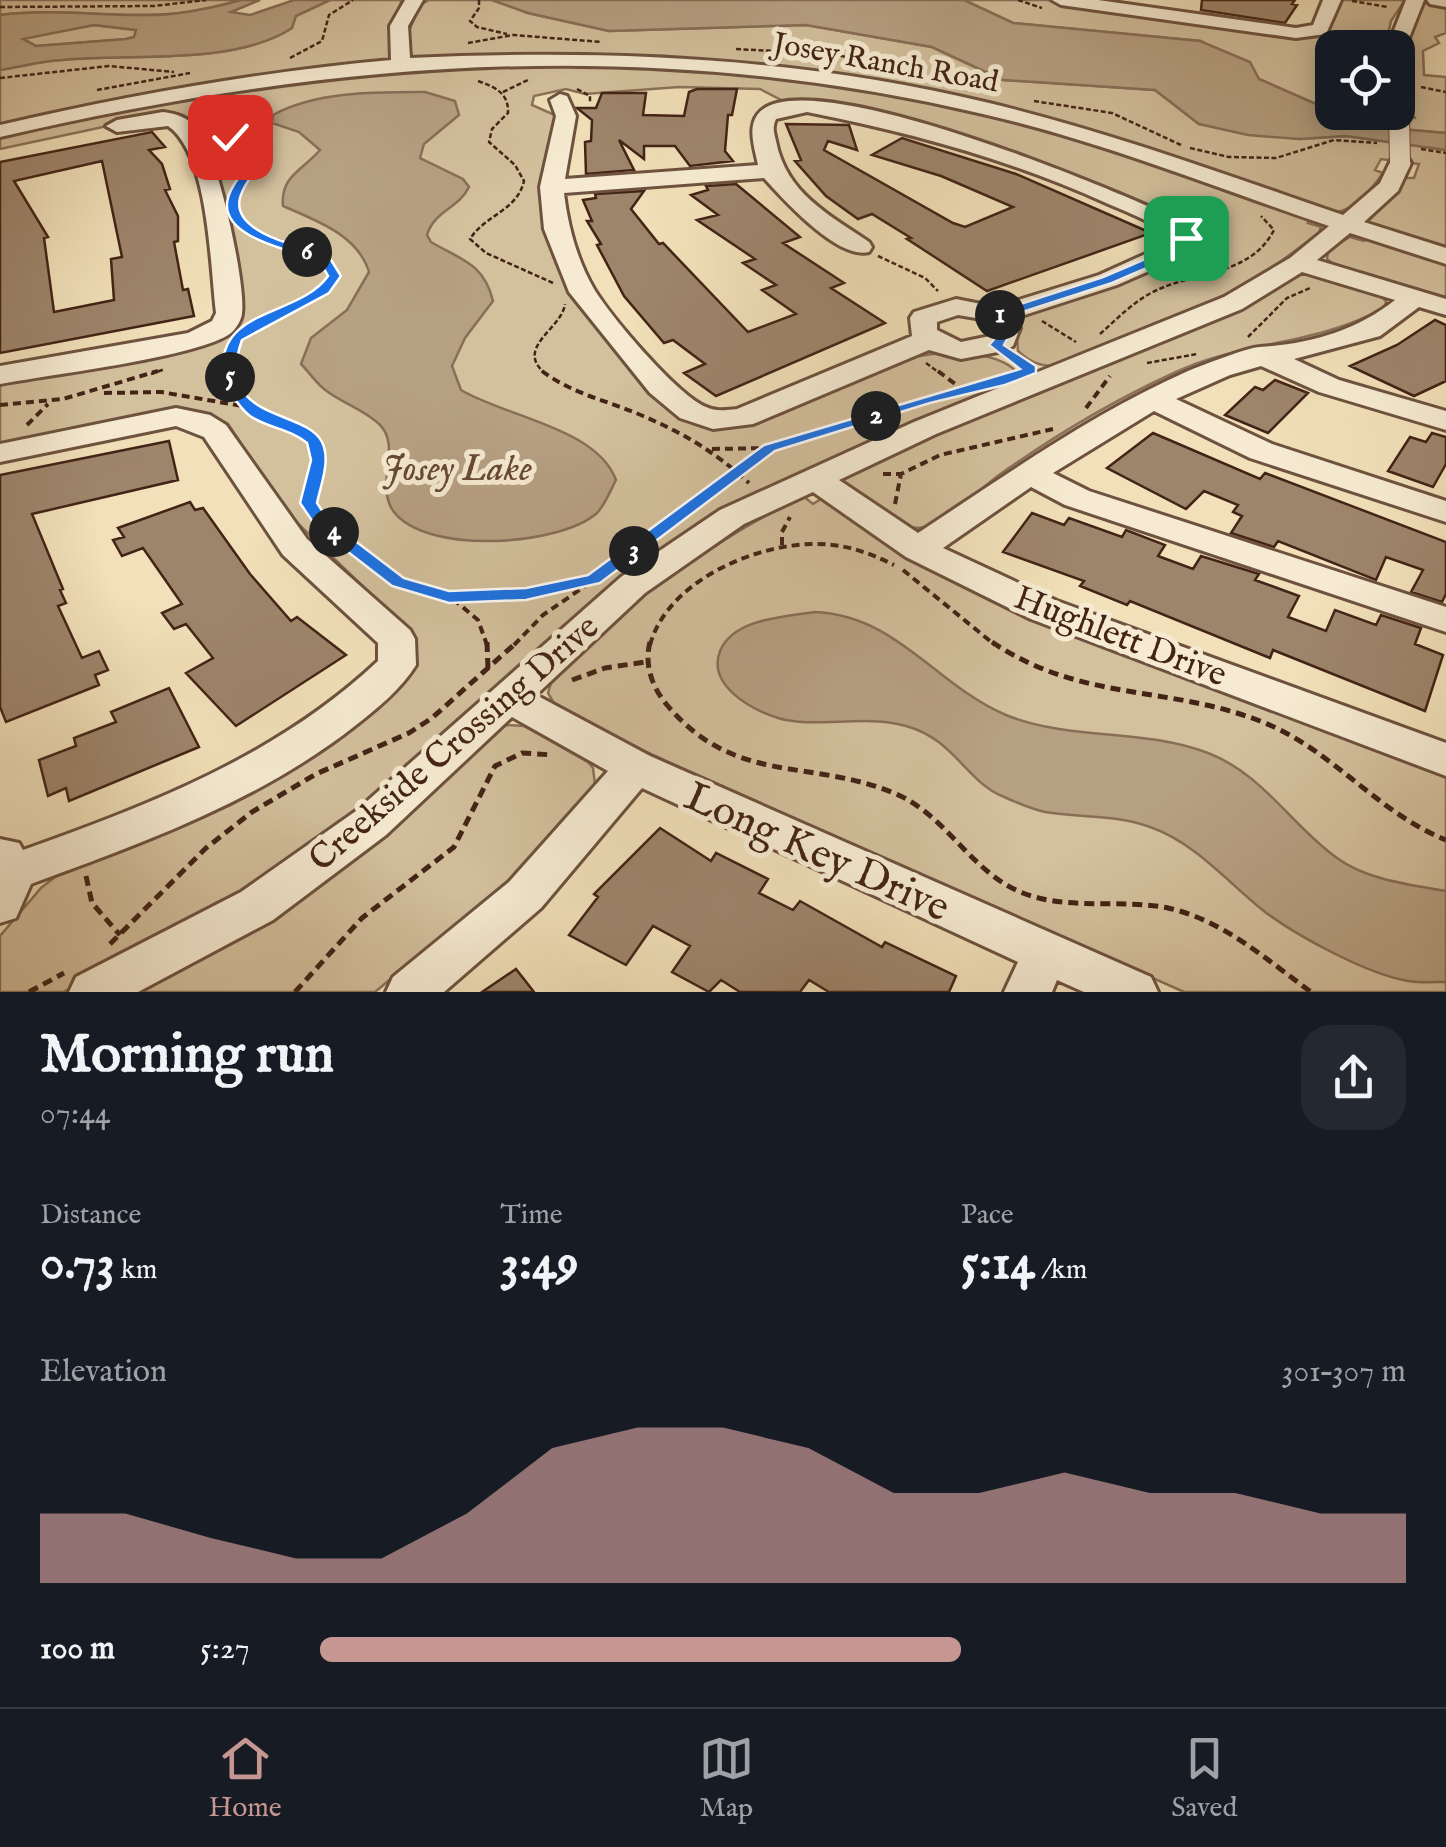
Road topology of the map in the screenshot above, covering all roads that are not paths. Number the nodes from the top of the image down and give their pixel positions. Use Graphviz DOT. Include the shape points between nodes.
graph roads {
  1 [pos="414,0"];
  2 [pos="1061,0"];
  3 [pos="1332,0"];
  4 [pos="1415,0"];
  5 [pos="1436,0"];
  6 [pos="1446,2"];
  7 [pos="1401,30"];
  8 [pos="402,65"];
  9 [pos="565,93"];
  10 [pos="0,130"];
  11 [pos="1399,130"];
  12 [pos="0,152"];
  13 [pos="770,171"];
  14 [pos="552,188"];
  15 [pos="1344,224"];
  16 [pos="860,247"];
  17 [pos="1446,256"];
  18 [pos="1299,262"];
  19 [pos="1414,299"];
  20 [pos="1446,307"];
  21 [pos="1004,323"];
  22 [pos="918,344"];
  23 [pos="1260,355"];
  24 [pos="0,374"];
  25 [pos="1046,380"];
  26 [pos="1154,400"];
  27 [pos="1446,422"];
  28 [pos="8,442"];
  29 [pos="1028,473"];
  30 [pos="823,484"];
  31 [pos="1446,512"];
  32 [pos="918,550"];
  33 [pos="1446,620"];
  34 [pos="498,683"];
  35 [pos="1446,760"];
  36 [pos="636,768"];
  37 [pos="4,877"];
  38 [pos="1037,972"];
  39 [pos="80,982"];
  40 [pos="410,992"];
  41 [pos="1134,992"];
  1 -- 8 [label="street" via="399,26"];
  2 -- 3 [label="street" via="1296,34 1320,30"];
  4 -- 7 [label="street"];
  5 -- 6 [label="street"];
  8 -- 10 [label="street, Josey Ranch Road" via="203,88"];
  8 -- 15 [label="street, Josey Ranch Road" via="653,61 860,83 1046,124"];
  9 -- 14 [label="street"];
  11 -- 15 [label="street, Creekside Crossing Drive, bridge" via="1400,163 1390,186"];
  12 -- 24 [label="street" via="177,114 203,156 235,332"];
  13 -- 14 [label="street"];
  13 -- 16 [label="street" via="808,211"];
  13 -- 21 [label="street" via="762,121 780,108 807,106 971,141 1096,188 1182,230 1186,238 1181,248"];
  14 -- 22 [label="street" via="556,229 582,292 660,387 713,435"];
  15 -- 17 [label="street, Josey Ranch Road"];
  15 -- 18 [label="street, Creekside Crossing Drive"];
  18 -- 19 [label="street"];
  18 -- 25 [label="street, Creekside Crossing Drive" via="1233,303"];
  19 -- 20 [label="street"];
  19 -- 23 [label="street" via="1358,334"];
  21 -- 22 [label="street" via="970,351"];
  21 -- 22 [label="street" via="970,308 948,308 924,318"];
  21 -- 25 [label="street"];
  23 -- 26 [label="street"];
  23 -- 27 [label="street" via="1329,386"];
  25 -- 30 [label="street, Creekside Crossing Drive"];
  26 -- 29 [label="street"];
  26 -- 31 [label="street" via="1261,451"];
  28 -- 37 [label="street" via="176,417 198,421 215,431 295,547 397,639 397,664 372,692 267,766 192,806"];
  29 -- 32 [label="street"];
  29 -- 33 [label="street" via="1103,507"];
  30 -- 32 [label="street, Hughlett Drive"];
  30 -- 34 [label="street, Creekside Crossing Drive" via="732,517"];
  32 -- 35 [label="street, Hughlett Drive" via="1044,610"];
  34 -- 36 [label="street, Long Key Drive"];
  34 -- 39 [label="street, Creekside Crossing Drive" via="371,823 257,906"];
  36 -- 38 [label="street, Long Key Drive"];
  36 -- 40 [label="street" via="525,896"];
  38 -- 41 [label="street, Long Key Drive"];
}
